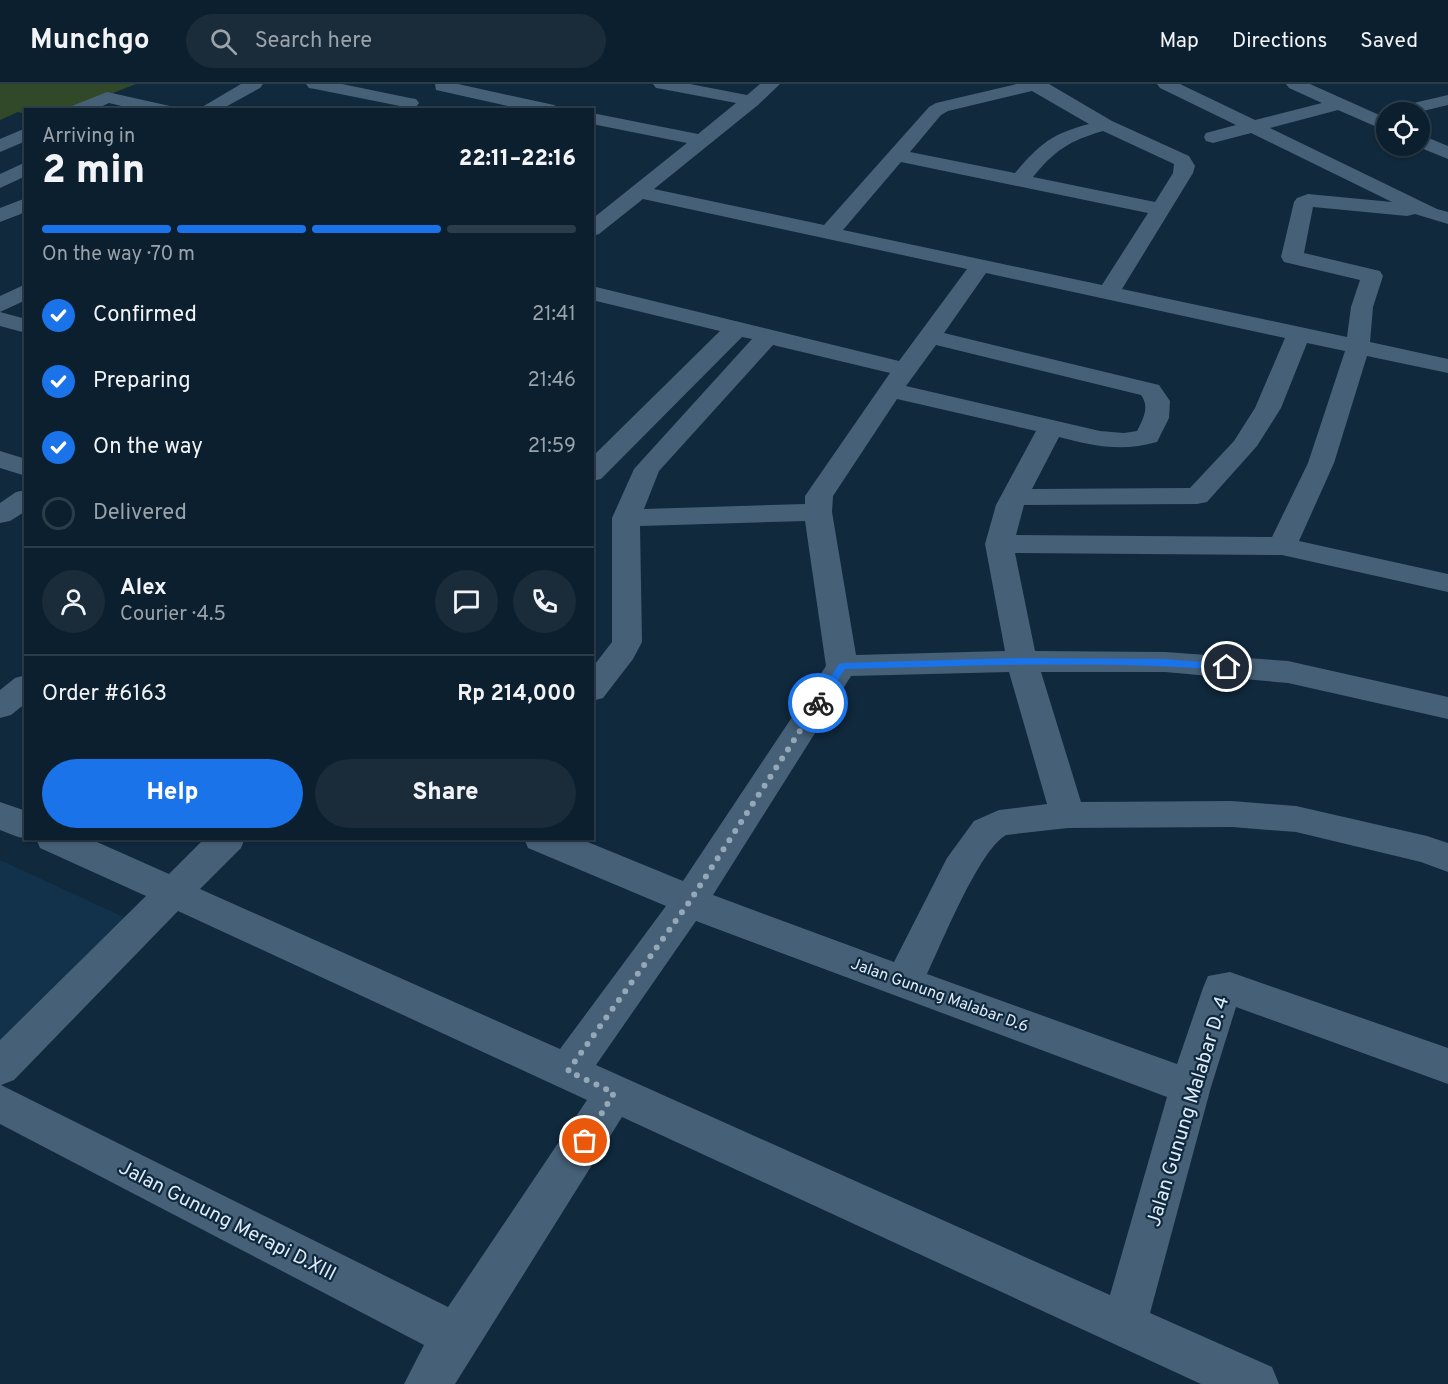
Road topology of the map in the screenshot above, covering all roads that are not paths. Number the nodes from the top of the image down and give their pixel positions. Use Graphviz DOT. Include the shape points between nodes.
graph roads {
  1 [pos="254,84"];
  2 [pos="315,84"];
  3 [pos="662,84"];
  4 [pos="771,84"];
  5 [pos="1166,84"];
  6 [pos="1295,84"];
  7 [pos="444,85"];
  8 [pos="1037,85"];
  9 [pos="1448,100"];
  10 [pos="752,101"];
  11 [pos="410,103"];
  12 [pos="1340,104"];
  13 [pos="1430,104"];
  14 [pos="82,108"];
  15 [pos="155,108"];
  16 [pos="210,108"];
  17 [pos="394,108"];
  18 [pos="545,108"];
  19 [pos="594,118"];
  20 [pos="1376,118"];
  21 [pos="1105,125"];
  22 [pos="1256,127"];
  23 [pos="24,135"];
  24 [pos="1214,137"];
  25 [pos="703,141"];
  26 [pos="1430,145"];
  27 [pos="0,146"];
  28 [pos="0,152"];
  29 [pos="1448,153"];
  30 [pos="895,155"];
  31 [pos="24,158"];
  32 [pos="24,169"];
  33 [pos="1348,172"];
  34 [pos="1020,180"];
  35 [pos="0,182"];
  36 [pos="639,192"];
  37 [pos="1308,200"];
  38 [pos="24,205"];
  39 [pos="1160,209"];
  40 [pos="0,216"];
  41 [pos="1439,216"];
  42 [pos="596,223"];
  43 [pos="829,234"];
  44 [pos="980,266"];
  45 [pos="20,284"];
  46 [pos="1109,292"];
  47 [pos="594,293"];
  48 [pos="0,305"];
  49 [pos="0,319"];
  50 [pos="24,325"];
  51 [pos="737,328"];
  52 [pos="1298,335"];
  53 [pos="768,336"];
  54 [pos="929,336"];
  55 [pos="1358,347"];
  56 [pos="1448,366"];
  57 [pos="898,380"];
  58 [pos="1051,427"];
  59 [pos="0,459"];
  60 [pos="24,467"];
  61 [pos="594,470"];
  62 [pos="1015,497"];
  63 [pos="24,499"];
  64 [pos="818,512"];
  65 [pos="0,515"];
  66 [pos="626,518"];
  67 [pos="999,544"];
  68 [pos="1282,546"];
  69 [pos="1448,583"];
  70 [pos="1022,661"];
  71 [pos="842,666"];
  72 [pos="594,687"];
  73 [pos="24,688"];
  74 [pos="0,707"];
  75 [pos="1448,708"];
  76 [pos="0,815"];
  77 [pos="1068,815"];
  78 [pos="24,825"];
  79 [pos="57,840"];
  80 [pos="226,840"];
  81 [pos="546,840"];
  82 [pos="1448,858"];
  83 [pos="174,893"];
  84 [pos="690,901"];
  85 [pos="904,980"];
  86 [pos="1448,1066"];
  87 [pos="0,1067"];
  88 [pos="568,1071"];
  89 [pos="1190,1087"];
  90 [pos="614,1093"];
  91 [pos="0,1103"];
  92 [pos="1123,1324"];
  93 [pos="456,1336"];
  94 [pos="428,1384"];
  95 [pos="1255,1384"];
  1 -- 16 [label="street"];
  2 -- 11 [label="street"];
  3 -- 10 [label="street"];
  4 -- 10 [label="street"];
  5 -- 22 [label="street"];
  6 -- 12 [label="street"];
  7 -- 11 [label="street"];
  7 -- 18 [label="street"];
  8 -- 21 [label="street"];
  8 -- 30 [label="street" via="942,107"];
  9 -- 13 [label="street"];
  10 -- 25 [label="street"];
  11 -- 17 [label="street"];
  12 -- 20 [label="street"];
  12 -- 22 [label="street"];
  14 -- 15 [label="street" via="107,97"];
  19 -- 25 [label="street"];
  21 -- 34 [label="street" via="1073,134 1044,151"];
  21 -- 39 [label="street" via="1182,160 1182,173"];
  22 -- 24 [label="street"];
  22 -- 33 [label="street"];
  23 -- 27 [label="street"];
  25 -- 36 [label="street"];
  26 -- 29 [label="street"];
  28 -- 31 [label="street"];
  30 -- 34 [label="street"];
  30 -- 43 [label="street"];
  32 -- 35 [label="street"];
  33 -- 37 [label="street" via="1310,186"];
  33 -- 41 [label="street"];
  34 -- 39 [label="street"];
  36 -- 42 [label="street"];
  36 -- 43 [label="street"];
  37 -- 41 [label="street"];
  37 -- 55 [label="street" via="1304,202 1292,257 1372,276 1362,307"];
  38 -- 40 [label="street"];
  39 -- 46 [label="street"];
  43 -- 44 [label="street"];
  44 -- 46 [label="street"];
  44 -- 54 [label="street"];
  45 -- 48 [label="street"];
  46 -- 52 [label="street"];
  47 -- 51 [label="street"];
  49 -- 50 [label="street"];
  51 -- 53 [label="street"];
  51 -- 61 [label="street"];
  52 -- 55 [label="street"];
  52 -- 62 [label="street" via="1268,408 1244,446 1197,496"];
  53 -- 57 [label="street"];
  53 -- 66 [label="street" via="647,469"];
  54 -- 57 [label="street"];
  54 -- 58 [label="street" via="1150,390 1158,397 1160,406 1148,436 1137,441 1117,441"];
  55 -- 56 [label="street"];
  55 -- 68 [label="street" via="1321,463"];
  57 -- 58 [label="street"];
  57 -- 64 [label="street" via="819,496"];
  58 -- 62 [label="street"];
  59 -- 60 [label="street"];
  62 -- 67 [label="street"];
  63 -- 65 [label="street"];
  64 -- 66 [label="street"];
  64 -- 71 [label="street"];
  66 -- 72 [label="street" via="627,642"];
  67 -- 68 [label="street"];
  67 -- 70 [label="street"];
  68 -- 69 [label="street"];
  70 -- 71 [label="street"];
  70 -- 75 [label="street" via="1165,662 1288,672"];
  70 -- 77 [label="street"];
  71 -- 84 [label="street"];
  73 -- 74 [label="street"];
  76 -- 78 [label="street"];
  77 -- 82 [label="street" via="1232,814 1296,819"];
  77 -- 85 [label="street" via="999,823 986,830 960,868"];
  79 -- 83 [label="street"];
  80 -- 83 [label="street"];
  81 -- 84 [label="street, Jalan Gunung Malabar D.6"];
  83 -- 87 [label="street"];
  83 -- 88 [label="street"];
  84 -- 85 [label="street, Jalan Gunung Malabar D.6"];
  84 -- 88 [label="street"];
  85 -- 89 [label="street, Jalan Gunung Malabar D.6"];
  86 -- 89 [label="street, Jalan Gunung Malabar D. 4" via="1222,987"];
  88 -- 90 [label="street"];
  89 -- 92 [label="street, Jalan Gunung Malabar D. 4"];
  90 -- 92 [label="street"];
  90 -- 93 [label="street"];
  91 -- 93 [label="street, Jalan Gunung Merapi D.XIII"];
  92 -- 95 [label="street"];
  93 -- 94 [label="street"];
}
